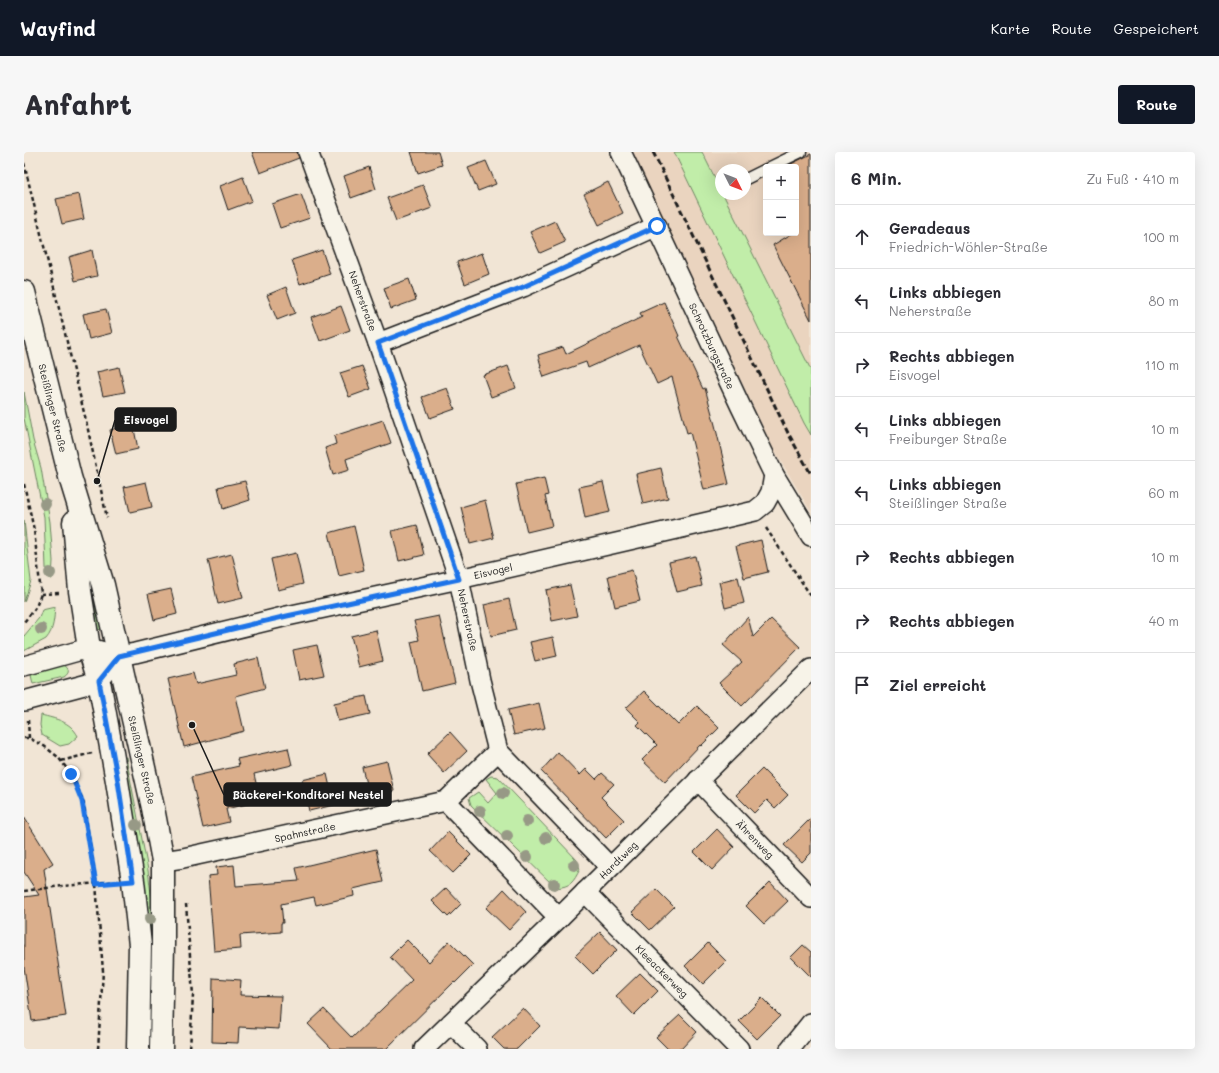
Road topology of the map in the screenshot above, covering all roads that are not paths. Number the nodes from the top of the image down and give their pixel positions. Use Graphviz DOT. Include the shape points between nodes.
graph roads {
  1 [pos="308,152"];
  2 [pos="622,152"];
  3 [pos="801,152"];
  4 [pos="776,164"];
  5 [pos="763,170"];
  6 [pos="751,176"];
  7 [pos="657,226"];
  8 [pos="24,292"];
  9 [pos="378,343"];
  10 [pos="774,475"];
  11 [pos="70,477"];
  12 [pos="811,536"];
  13 [pos="459,579"];
  14 [pos="89,648"];
  15 [pos="119,656"];
  16 [pos="24,666"];
  17 [pos="811,669"];
  18 [pos="99,681"];
  19 [pos="24,701"];
  20 [pos="498,751"];
  21 [pos="698,780"];
  22 [pos="446,801"];
  23 [pos="163,861"];
  24 [pos="610,867"];
  25 [pos="585,892"];
  26 [pos="811,898"];
  27 [pos="559,918"];
  28 [pos="451,1023"];
  29 [pos="811,1023"];
  30 [pos="138,1049"];
  31 [pos="161,1049"];
  32 [pos="424,1049"];
  33 [pos="477,1049"];
  34 [pos="739,1049"];
  35 [pos="790,1049"];
  1 -- 9 [label="street, Neherstraße"];
  2 -- 7 [label="street, Schrotzburgstraße"];
  3 -- 4 [label="lane"];
  5 -- 6 [label="lane"];
  7 -- 9 [label="street" via="523,287"];
  7 -- 10 [label="street, Schrotzburgstraße"];
  8 -- 11 [label="street, Steißlinger Straße"];
  9 -- 13 [label="street, Neherstraße"];
  10 -- 12 [label="street, Schrotzburgstraße"];
  10 -- 13 [label="street, Eisvogel" via="771,492 765,503 755,510"];
  11 -- 14 [label="street, Steißlinger Straße" via="80,591"];
  11 -- 15 [label="street, Steißlinger Straße" via="103,585"];
  13 -- 15 [label="street, Eisvogel"];
  13 -- 20 [label="street, Neherstraße"];
  14 -- 15 [label="street"];
  14 -- 16 [label="street"];
  14 -- 18 [label="street, Steißlinger Straße"];
  15 -- 18 [label="street"];
  15 -- 23 [label="street, Steißlinger Straße"];
  17 -- 21 [label="street, Hardtweg"];
  18 -- 19 [label="street"];
  18 -- 30 [label="street, Steißlinger Straße" via="118,781 140,945"];
  20 -- 22 [label="street"];
  20 -- 24 [label="street, Neherstraße"];
  21 -- 24 [label="street, Hardtweg"];
  21 -- 26 [label="street, Ährenweg"];
  22 -- 23 [label="street, Spahnstraße"];
  22 -- 27 [label="street"];
  23 -- 31 [label="street, Steißlinger Straße"];
  24 -- 25 [label="street, Hardtweg"];
  25 -- 27 [label="street, Hardtweg"];
  25 -- 34 [label="street, Kleeackerweg"];
  27 -- 28 [label="street, Hardtweg"];
  28 -- 32 [label="street, Hardtweg"];
  28 -- 33 [label="street"];
  29 -- 35 [label="street"];
}
